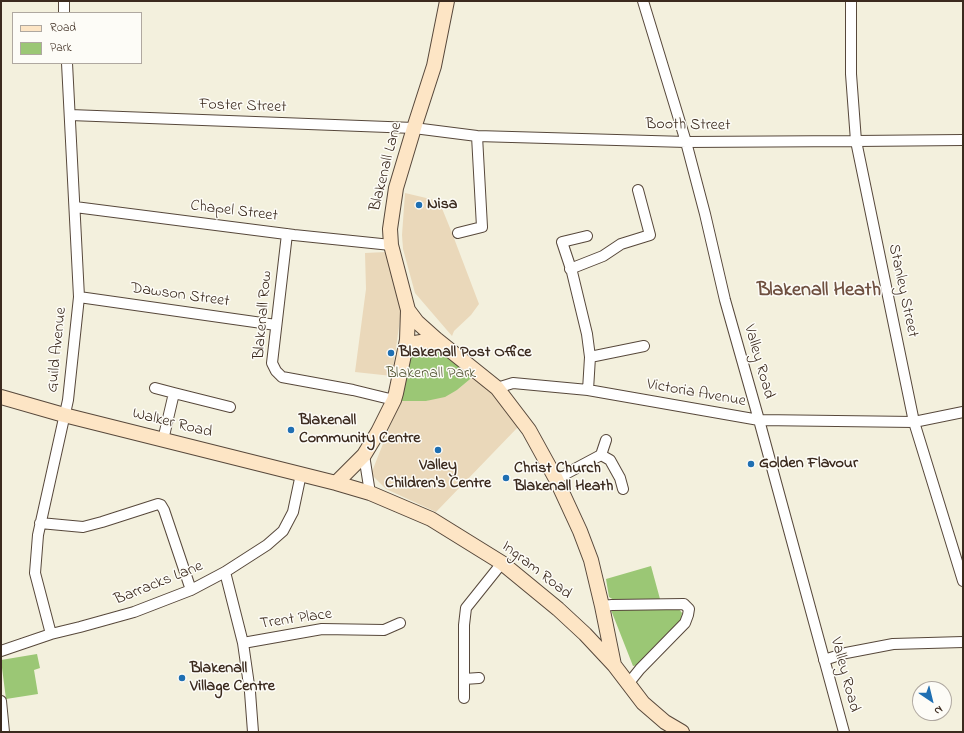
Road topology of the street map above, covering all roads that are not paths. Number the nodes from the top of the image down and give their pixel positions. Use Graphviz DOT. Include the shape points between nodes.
graph roads {
  1 [pos="64,1"];
  2 [pos="446,1"];
  3 [pos="643,1"];
  4 [pos="851,1"];
  5 [pos="64,12"];
  6 [pos="67,64"];
  7 [pos="70,115"];
  8 [pos="414,128"];
  9 [pos="477,136"];
  10 [pos="963,140"];
  11 [pos="856,141"];
  12 [pos="686,142"];
  13 [pos="638,190"];
  14 [pos="75,207"];
  15 [pos="458,233"];
  16 [pos="288,234"];
  17 [pos="587,236"];
  18 [pos="391,245"];
  19 [pos="570,269"];
  20 [pos="79,297"];
  21 [pos="408,310"];
  22 [pos="276,325"];
  23 [pos="446,346"];
  24 [pos="644,346"];
  25 [pos="404,354"];
  26 [pos="590,357"];
  27 [pos="156,388"];
  28 [pos="498,388"];
  29 [pos="588,390"];
  30 [pos="174,393"];
  31 [pos="1,397"];
  32 [pos="394,400"];
  33 [pos="230,407"];
  34 [pos="963,412"];
  35 [pos="64,415"];
  36 [pos="760,420"];
  37 [pos="914,422"];
  38 [pos="164,440"];
  39 [pos="606,440"];
  40 [pos="364,455"];
  41 [pos="601,455"];
  42 [pos="301,474"];
  43 [pos="556,479"];
  44 [pos="336,483"];
  45 [pos="623,489"];
  46 [pos="370,493"];
  47 [pos="40,523"];
  48 [pos="502,563"];
  49 [pos="225,572"];
  50 [pos="963,580"];
  51 [pos="191,590"];
  52 [pos="603,611"];
  53 [pos="400,623"];
  54 [pos="51,634"];
  55 [pos="586,634"];
  56 [pos="963,642"];
  57 [pos="243,643"];
  58 [pos="1,651"];
  59 [pos="824,660"];
  60 [pos="614,665"];
  61 [pos="479,678"];
  62 [pos="464,680"];
  63 [pos="628,684"];
  64 [pos="464,698"];
  65 [pos="1,701"];
  66 [pos="663,727"];
  67 [pos="4,732"];
  68 [pos="253,732"];
  69 [pos="682,732"];
  70 [pos="844,732"];
  1 -- 5 [label="street"];
  2 -- 8 [label="street, Blakenall Lane" via="434,66"];
  3 -- 12 [label="street, Valley Road"];
  4 -- 11 [label="street, Stanley Street" via="851,74"];
  6 -- 7 [label="street, Guild Avenue"];
  7 -- 8 [label="street, Foster Street"];
  7 -- 14 [label="street, Guild Avenue"];
  8 -- 9 [label="street, Booth Street"];
  8 -- 18 [label="street, Blakenall Lane" via="396,188 390,229"];
  9 -- 12 [label="street, Booth Street"];
  9 -- 15 [label="street" via="482,227"];
  10 -- 11 [label="street, Booth Street"];
  11 -- 12 [label="street, Booth Street"];
  11 -- 37 [label="street, Stanley Street"];
  12 -- 36 [label="street, Valley Road" via="725,300"];
  13 -- 19 [label="street" via="650,235 621,244 603,256"];
  14 -- 16 [label="street, Chapel Street"];
  14 -- 20 [label="street, Guild Avenue"];
  16 -- 18 [label="street, Chapel Street"];
  16 -- 22 [label="street, Blakenall Row"];
  17 -- 19 [label="street" via="562,242"];
  18 -- 21 [label="street, Blakenall Lane"];
  19 -- 26 [label="street" via="587,334"];
  20 -- 22 [label="street, Dawson Street"];
  20 -- 35 [label="street, Guild Avenue" via="68,400"];
  21 -- 23 [label="street" via="417,322"];
  21 -- 25 [label="street, Blakenall Lane"];
  22 -- 32 [label="street, Blakenall Row" via="272,363 282,378 354,390"];
  23 -- 25 [label="street" via="427,341 415,343"];
  23 -- 28 [label="street"];
  24 -- 26 [label="street"];
  25 -- 32 [label="street, Blakenall Lane"];
  26 -- 29 [label="street"];
  27 -- 30 [label="street"];
  28 -- 29 [label="street, Victoria Avenue" via="513,383"];
  28 -- 43 [label="street" via="529,430"];
  29 -- 36 [label="street, Victoria Avenue"];
  30 -- 33 [label="street"];
  30 -- 38 [label="street"];
  31 -- 35 [label="street, Walker Road"];
  32 -- 40 [label="street, Blakenall Lane"];
  34 -- 37 [label="street, Victoria Avenue"];
  35 -- 38 [label="street, Walker Road"];
  35 -- 47 [label="street, Guild Avenue"];
  36 -- 37 [label="street, Victoria Avenue"];
  36 -- 59 [label="street, Valley Road"];
  37 -- 50 [label="street, Stanley Street"];
  38 -- 42 [label="street, Walker Road"];
  39 -- 41 [label="street"];
  40 -- 44 [label="street, Blakenall Lane"];
  40 -- 46 [label="street"];
  41 -- 43 [label="street"];
  41 -- 45 [label="street" via="610,460"];
  42 -- 44 [label="street, Walker Road"];
  42 -- 49 [label="street, Barracks Lane" via="293,512 283,531 267,545"];
  43 -- 52 [label="street" via="591,560"];
  44 -- 46 [label="street, Ingram Road"];
  46 -- 48 [label="street, Ingram Road" via="431,519"];
  47 -- 51 [label="street" via="83,527 161,505"];
  47 -- 54 [label="street, Guild Avenue" via="35,573"];
  48 -- 55 [label="street, Ingram Road"];
  48 -- 62 [label="street" via="466,608"];
  49 -- 51 [label="street, Barracks Lane"];
  49 -- 57 [label="street"];
  51 -- 54 [label="street, Barracks Lane" via="134,612"];
  52 -- 55 [label="street" via="594,628"];
  52 -- 60 [label="street"];
  52 -- 63 [label="street" via="612,605 684,604 689,609 685,623"];
  53 -- 57 [label="street, Trent Place" via="384,630 322,629"];
  54 -- 58 [label="street, Barracks Lane"];
  55 -- 60 [label="street, Ingram Road"];
  56 -- 59 [label="street" via="893,644"];
  57 -- 68 [label="street"];
  59 -- 70 [label="street, Valley Road"];
  60 -- 63 [label="street, Ingram Road"];
  61 -- 62 [label="street"];
  62 -- 64 [label="street"];
  63 -- 66 [label="street, Ingram Road"];
  65 -- 67 [label="street"];
  66 -- 69 [label="street, Ingram Road"];
}
